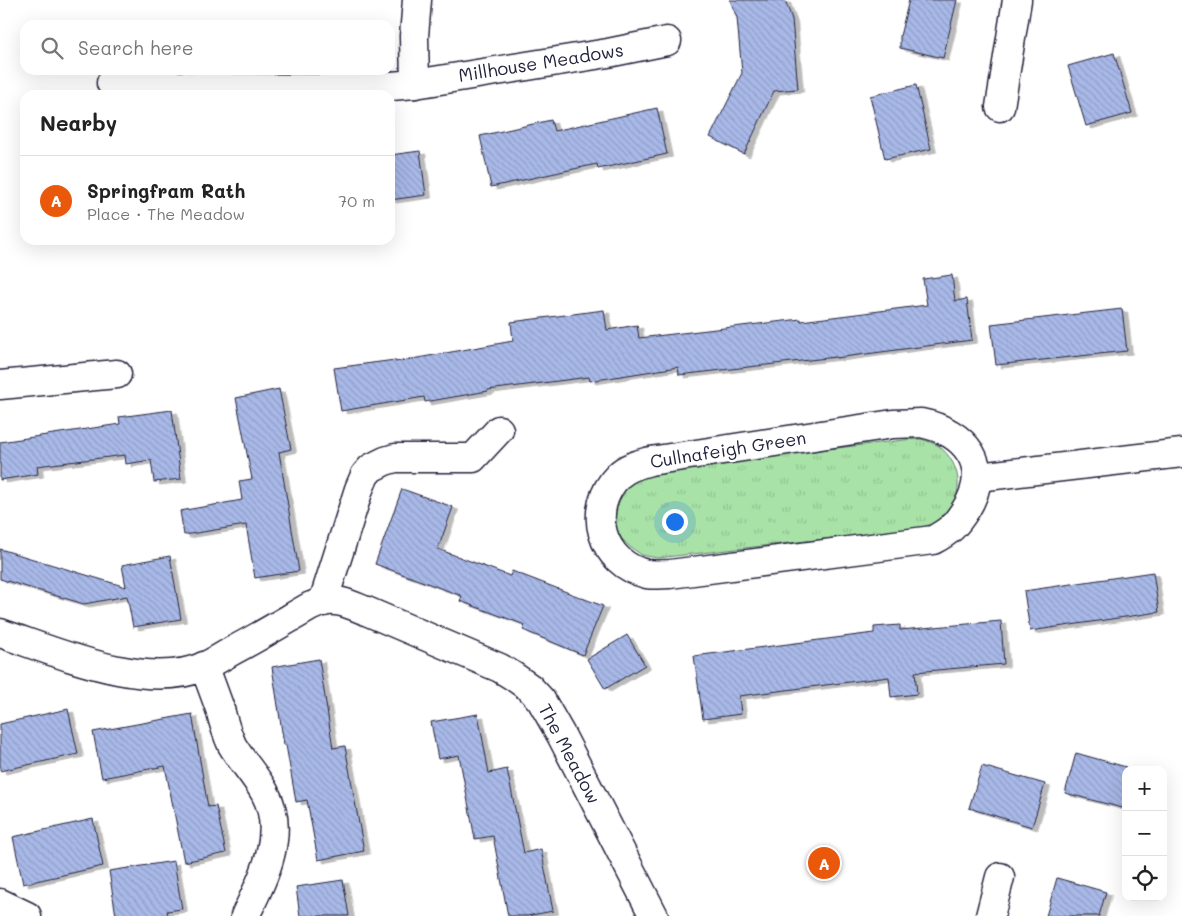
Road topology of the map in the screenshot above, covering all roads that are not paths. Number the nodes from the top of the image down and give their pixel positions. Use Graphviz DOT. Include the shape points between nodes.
graph roads {
  1 [pos="417,0"];
  2 [pos="1018,0"];
  3 [pos="668,41"];
  4 [pos="111,83"];
  5 [pos="415,84"];
  6 [pos="1000,108"];
  7 [pos="117,374"];
  8 [pos="0,385"];
  9 [pos="499,430"];
  10 [pos="1182,453"];
  11 [pos="978,477"];
  12 [pos="323,602"];
  13 [pos="0,632"];
  14 [pos="204,666"];
  15 [pos="1000,877"];
  16 [pos="0,903"];
  17 [pos="27,916"];
  18 [pos="246,916"];
  19 [pos="654,916"];
  20 [pos="990,916"];
  1 -- 5 [label="street"];
  2 -- 6 [label="street"];
  3 -- 5 [label="street, Millhouse Meadows"];
  4 -- 5 [label="street, Millhouse Meadows" via="346,89"];
  7 -- 8 [label="street"];
  9 -- 12 [label="street" via="473,458 395,458 371,468 359,489"];
  10 -- 11 [label="street"];
  11 -- 11 [label="street, Cullnafeigh Green" via="973,498 958,522 932,540 670,574 649,574 623,563 606,544 600,522 601,504 609,489 619,475 632,466 893,424 921,423 948,432 972,455"];
  12 -- 14 [label="street"];
  12 -- 19 [label="street, The Meadow" via="339,602 364,610 500,668 530,688 541,700 561,736"];
  13 -- 14 [label="street" via="80,660 129,672 164,674"];
  14 -- 18 [label="street" via="231,743 265,793 273,821 266,870"];
  15 -- 20 [label="street"];
  16 -- 17 [label="street"];
}
